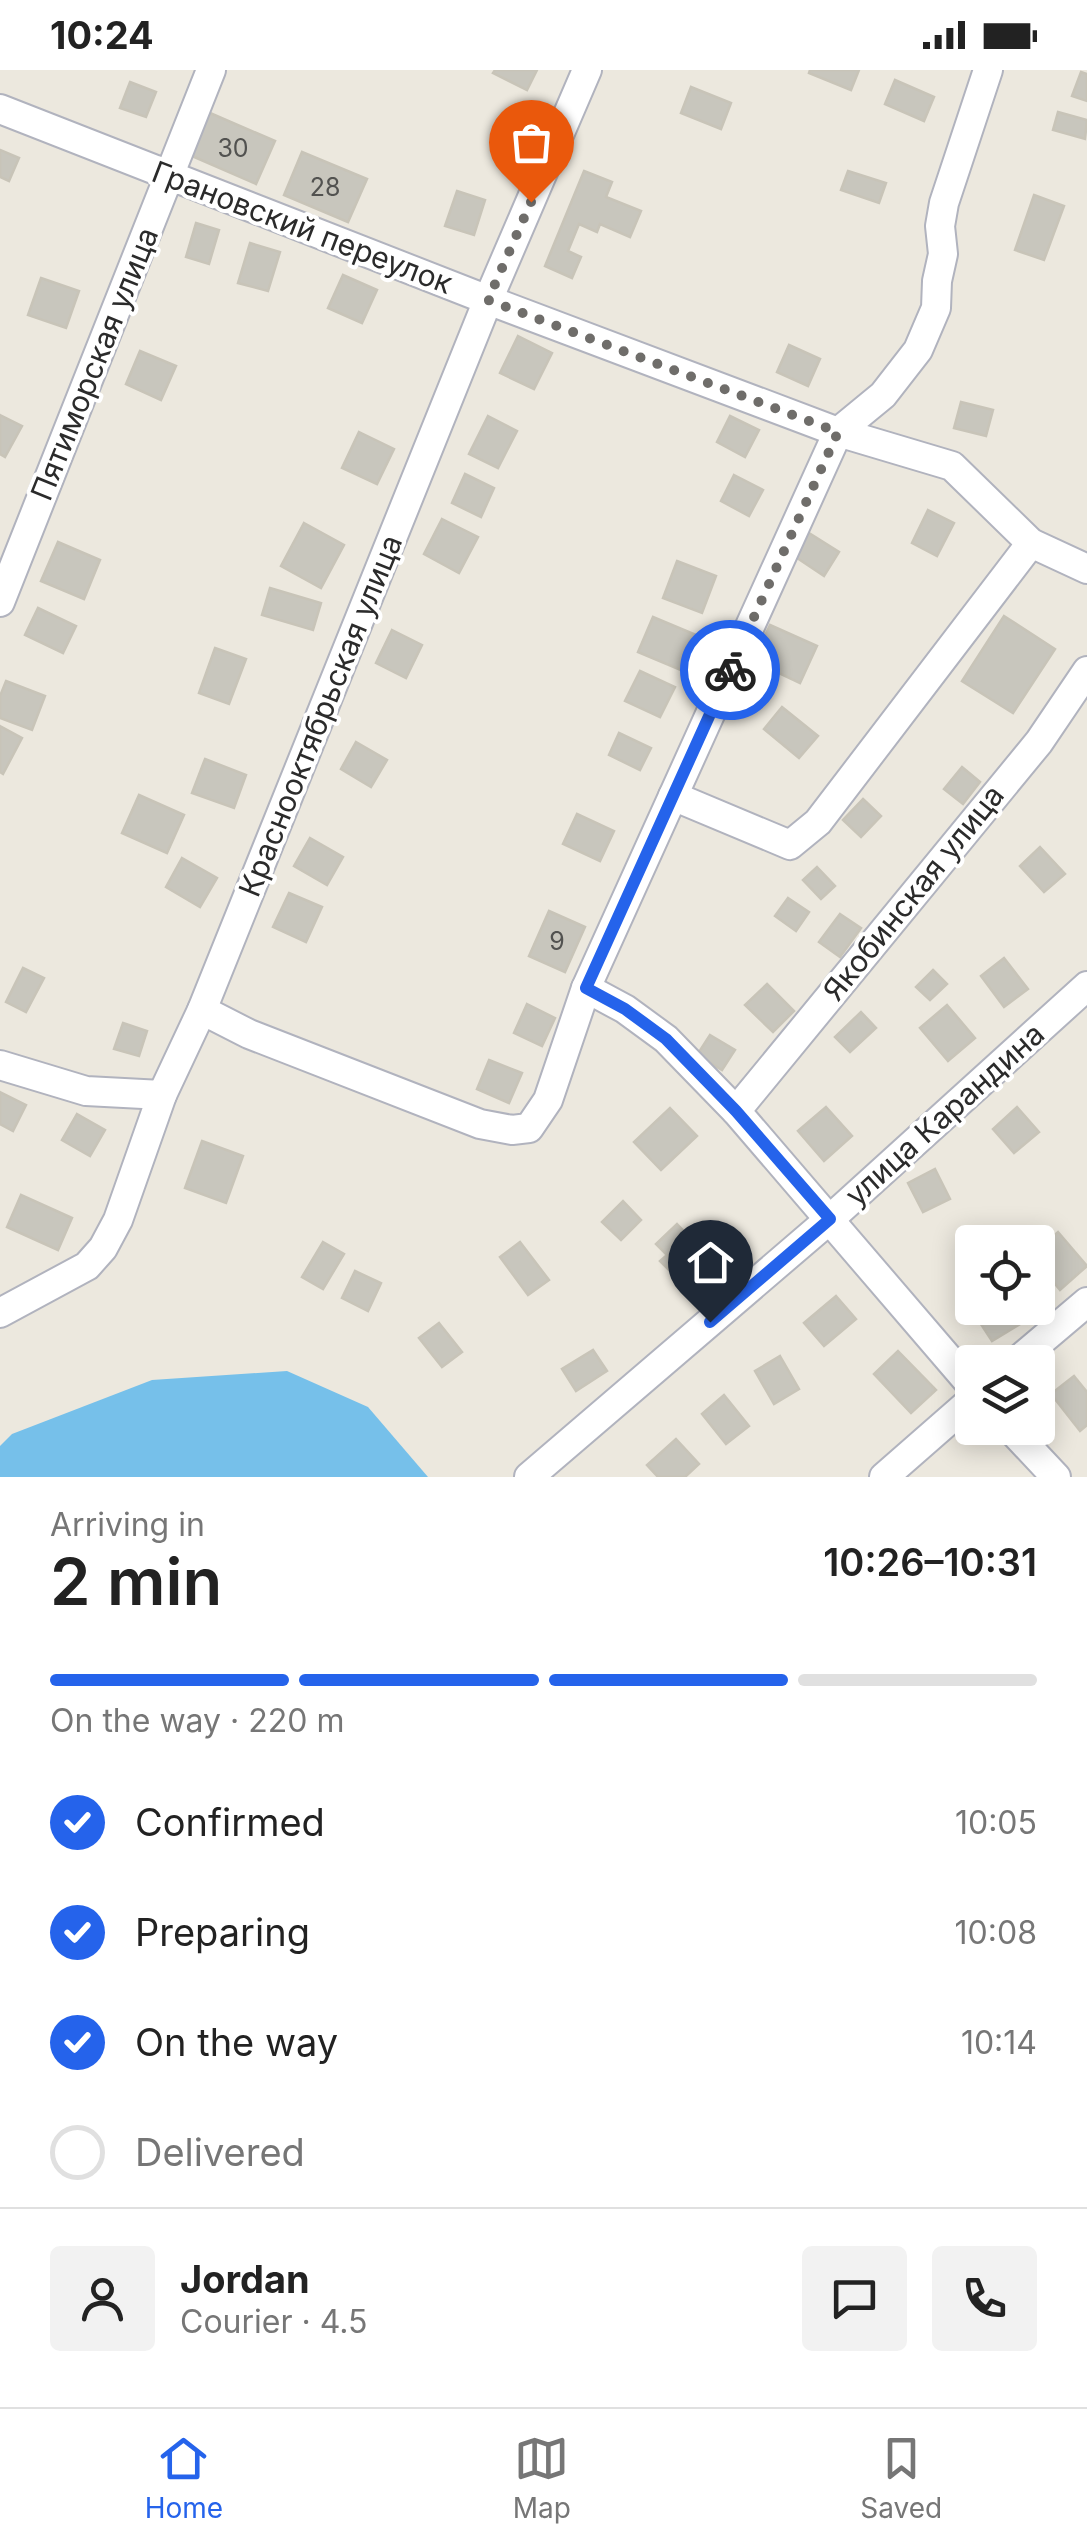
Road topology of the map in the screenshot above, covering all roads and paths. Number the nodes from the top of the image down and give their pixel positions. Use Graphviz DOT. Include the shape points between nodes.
graph roads {
  1 [pos="211,70"];
  2 [pos="588,70"];
  3 [pos="988,70"];
  4 [pos="0,109"];
  5 [pos="169,177"];
  6 [pos="488,300"];
  7 [pos="838,432"];
  8 [pos="1031,543"];
  9 [pos="1087,569"];
  10 [pos="0,602"];
  11 [pos="1087,671"];
  12 [pos="674,796"];
  13 [pos="1087,986"];
  14 [pos="586,988"];
  15 [pos="202,1010"];
  16 [pos="0,1065"];
  17 [pos="162,1095"];
  18 [pos="736,1111"];
  19 [pos="830,1219"];
  20 [pos="1087,1302"];
  21 [pos="0,1313"];
  22 [pos="1036,1345"];
  23 [pos="955,1366"];
  24 [pos="955,1415"];
  25 [pos="1026,1445"];
  26 [pos="529,1477"];
  27 [pos="884,1477"];
  28 [pos="1056,1477"];
  1 -- 5 [label="street, Пятиморская улица"];
  2 -- 6 [label="street, Краснооктябрьская улица"];
  3 -- 7 [label="street" via="944,204 936,308 918,350 883,394"];
  4 -- 5 [label="street, Грановский переулок"];
  5 -- 6 [label="street, Грановский переулок"];
  5 -- 10 [label="street, Пятиморская улица"];
  6 -- 7 [label="street, Грановский переулок"];
  6 -- 15 [label="street, Краснооктябрьская улица"];
  7 -- 8 [label="street, Грановский переулок" via="952,466"];
  7 -- 12 [label="street"];
  8 -- 9 [label="street, Грановский переулок"];
  8 -- 12 [label="street" via="818,822 790,845"];
  11 -- 18 [label="street, Якобинская улица" via="1039,742"];
  12 -- 14 [label="street"];
  13 -- 19 [label="street, улица Карандина"];
  14 -- 15 [label="street" via="548,1100 528,1128 512,1130 480,1124"];
  14 -- 18 [label="street" via="666,1039"];
  15 -- 17 [label="street, Краснооктябрьская улица"];
  16 -- 17 [label="street" via="86,1091"];
  17 -- 21 [label="street, Краснооктябрьская улица" via="103,1248 87,1266"];
  18 -- 19 [label="street"];
  19 -- 23 [label="street"];
  19 -- 26 [label="street, улица Карандина"];
  20 -- 22 [label="street"];
  24 -- 27 [label="street"];
  25 -- 28 [label="street"];
}
